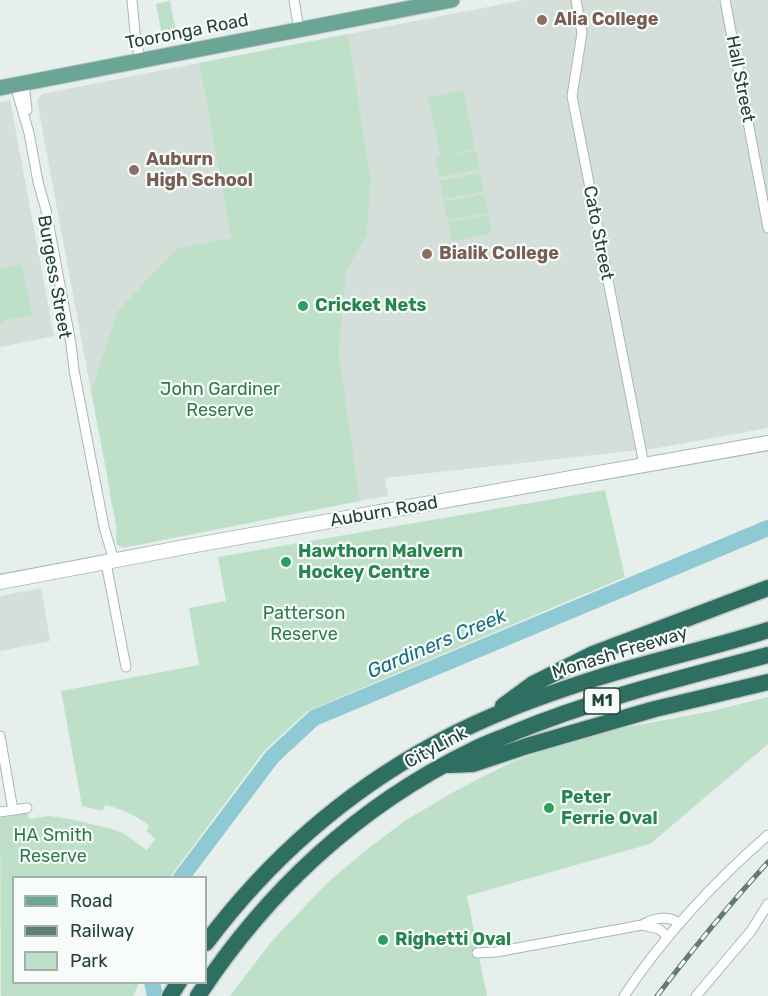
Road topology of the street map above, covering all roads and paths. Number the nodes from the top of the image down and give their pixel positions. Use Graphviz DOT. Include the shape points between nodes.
graph roads {
  1 [pos="294,0"];
  2 [pos="452,0"];
  3 [pos="576,0"];
  4 [pos="725,0"];
  5 [pos="133,5"];
  6 [pos="299,30"];
  7 [pos="143,60"];
  8 [pos="13,86"];
  9 [pos="768,228"];
  10 [pos="768,443"];
  11 [pos="644,465"];
  12 [pos="109,562"];
  13 [pos="0,582"];
  14 [pos="768,588"];
  15 [pos="768,630"];
  16 [pos="768,655"];
  17 [pos="126,667"];
  18 [pos="768,682"];
  19 [pos="485,719"];
  20 [pos="0,736"];
  21 [pos="442,766"];
  22 [pos="27,808"];
  23 [pos="13,810"];
  24 [pos="0,812"];
  25 [pos="768,836"];
  26 [pos="768,904"];
  27 [pos="679,923"];
  28 [pos="642,925"];
  29 [pos="668,937"];
  30 [pos="207,942"];
  31 [pos="477,953"];
  32 [pos="207,983"];
  33 [pos="624,996"];
  34 [pos="696,996"];
  1 -- 6 [label="street"];
  2 -- 6 [label="main road, Tooronga Road"];
  3 -- 11 [label="street, Cato Street" via="582,33 572,96"];
  4 -- 9 [label="street, Hall Street"];
  5 -- 7 [label="street"];
  6 -- 7 [label="main road, Tooronga Road"];
  7 -- 8 [label="main road, Tooronga Road"];
  8 -- 12 [label="street, Burgess Street" via="29,133 46,210"];
  10 -- 11 [label="main road, Auburn Road"];
  11 -- 12 [label="main road, Auburn Road"];
  12 -- 13 [label="main road, Auburn Road"];
  12 -- 17 [label="street, Burgess Street"];
  14 -- 19 [label="highway" via="593,654 533,684"];
  15 -- 19 [label="highway, Monash Freeway / M1" via="599,678"];
  16 -- 21 [label="highway, CityLink / M1" via="562,714"];
  18 -- 21 [label="highway" via="655,709 473,764"];
  19 -- 30 [label="highway, CityLink / M1" via="398,766 327,816 261,876"];
  20 -- 23 [label="street"];
  21 -- 32 [label="highway, CityLink / M1" via="380,804 325,848 271,900"];
  22 -- 23 [label="street"];
  23 -- 24 [label="street"];
  25 -- 27 [label="street"];
  26 -- 34 [label="street" via="752,931"];
  27 -- 28 [label="street" via="659,919"];
  27 -- 29 [label="street"];
  28 -- 29 [label="street" via="659,929"];
  28 -- 31 [label="street"];
  29 -- 33 [label="street"];
}
